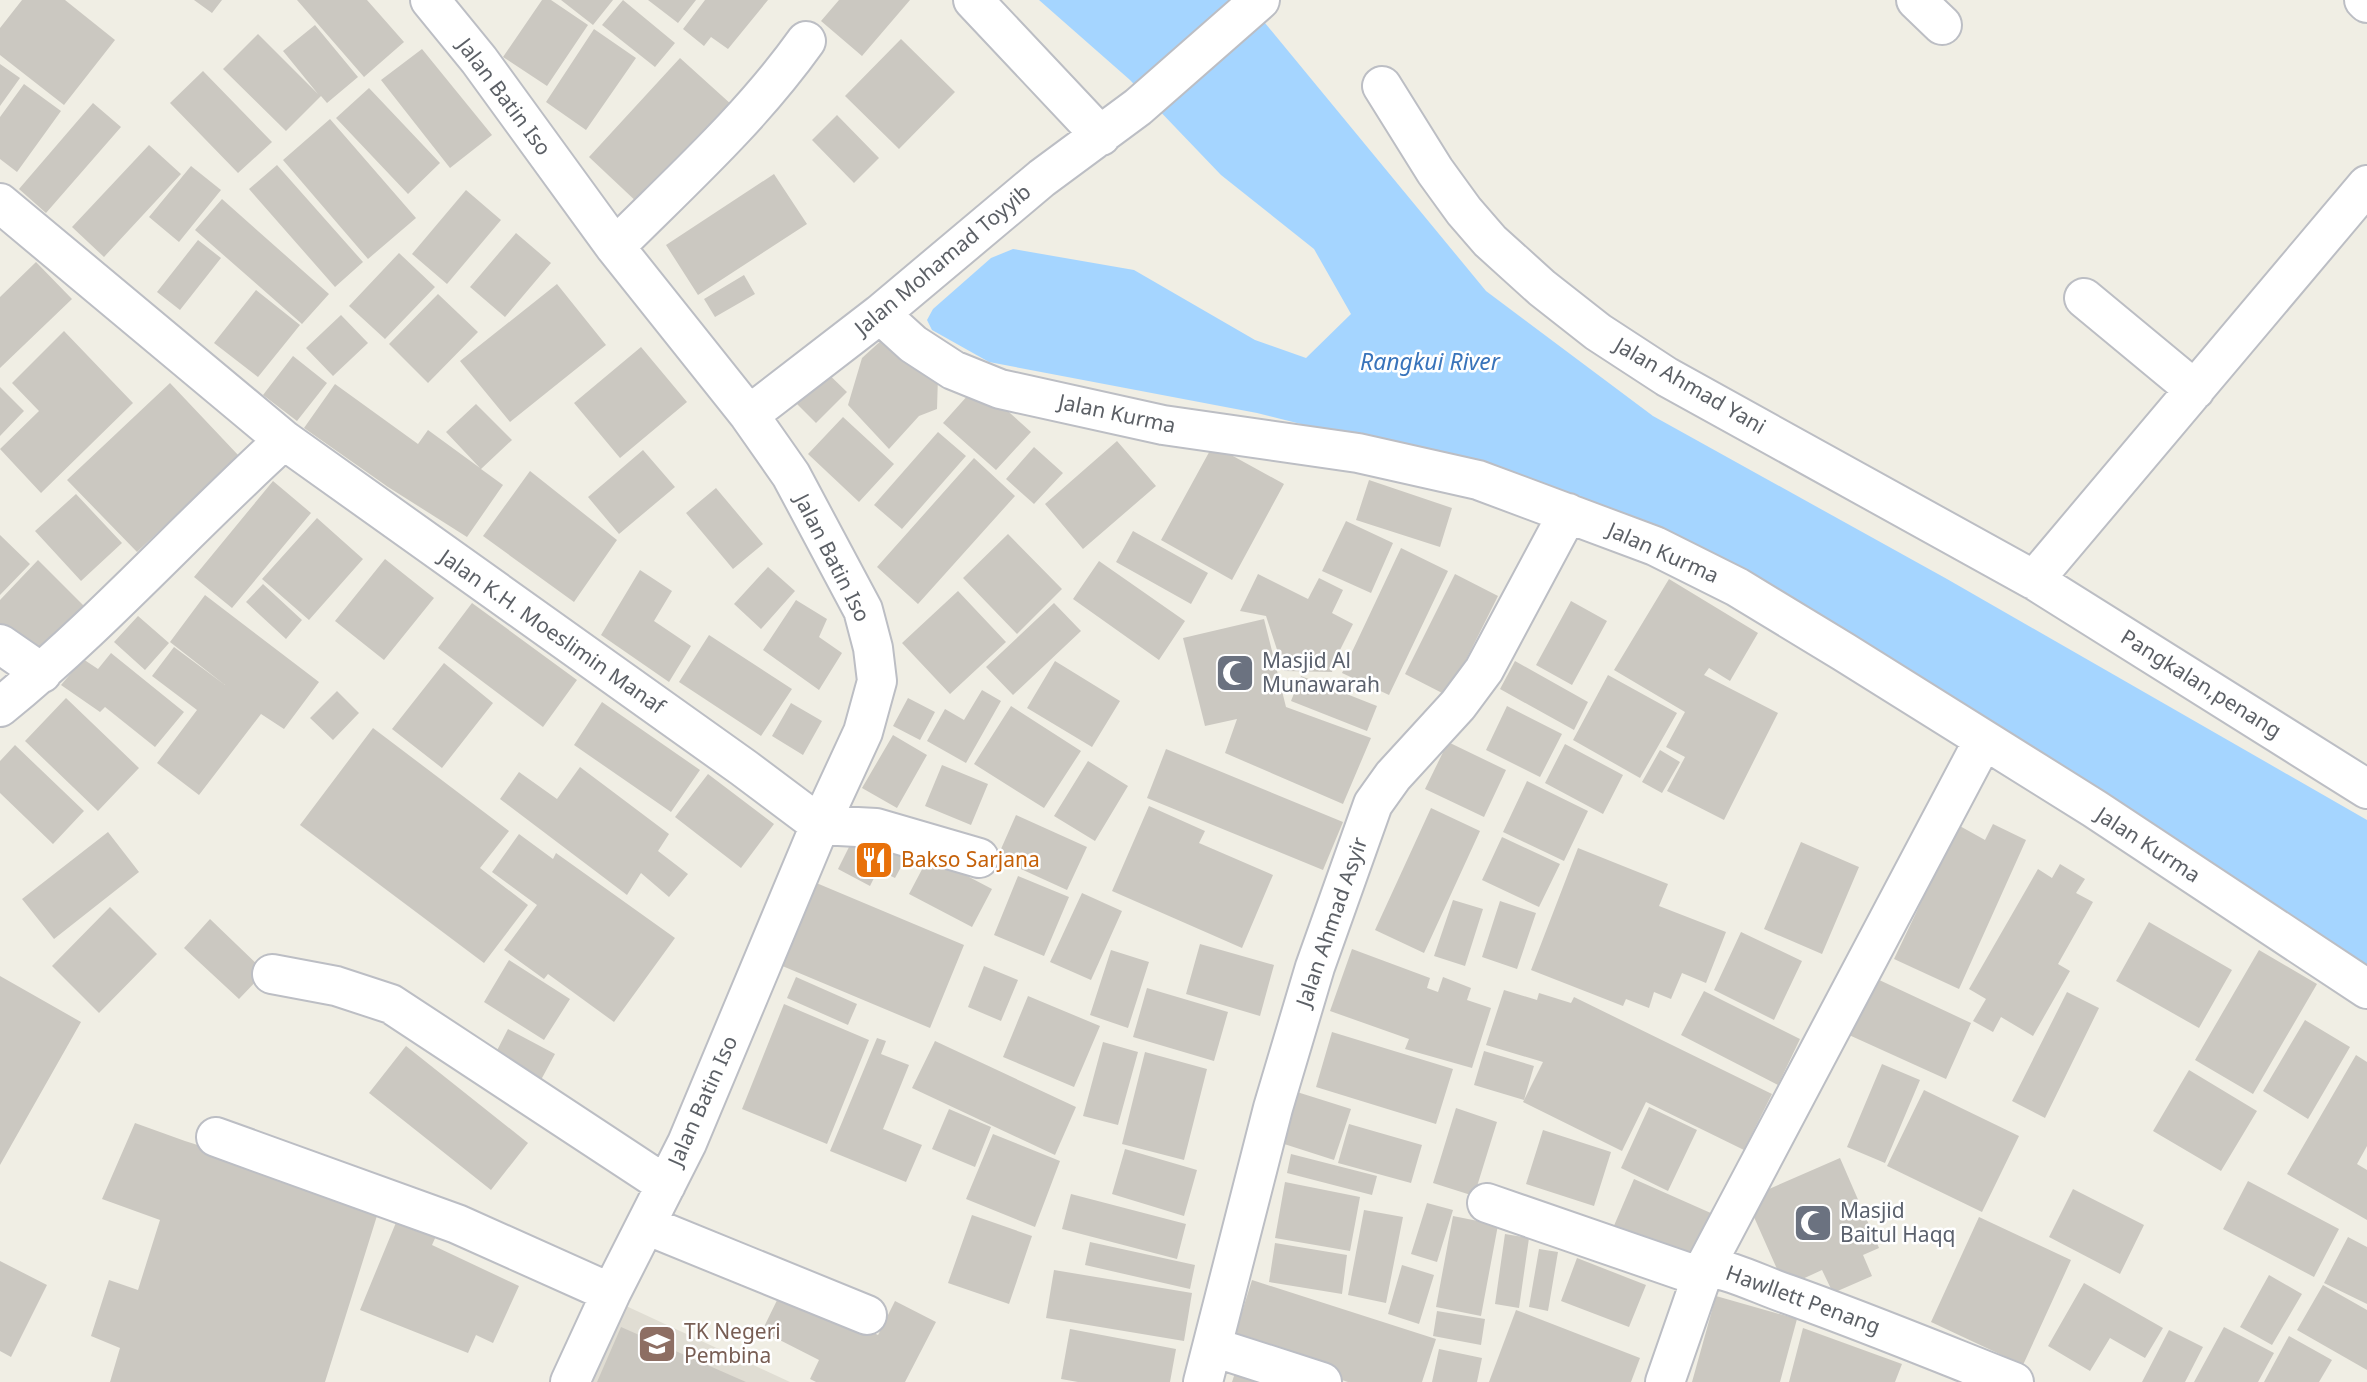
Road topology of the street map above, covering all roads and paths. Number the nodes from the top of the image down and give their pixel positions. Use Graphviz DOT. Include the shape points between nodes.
graph roads {
  1 [pos="430,0"];
  2 [pos="973,0"];
  3 [pos="1261,0"];
  4 [pos="806,41"];
  5 [pos="1382,86"];
  6 [pos="1101,136"];
  7 [pos="2367,185"];
  8 [pos="0,203"];
  9 [pos="615,247"];
  10 [pos="2084,299"];
  11 [pos="880,314"];
  12 [pos="2195,390"];
  13 [pos="749,415"];
  14 [pos="284,440"];
  15 [pos="1568,513"];
  16 [pos="2034,580"];
  17 [pos="0,644"];
  18 [pos="42,673"];
  19 [pos="0,707"];
  20 [pos="1983,741"];
  21 [pos="2367,789"];
  22 [pos="820,825"];
  23 [pos="979,858"];
  24 [pos="272,974"];
  25 [pos="2367,989"];
  26 [pos="216,1136"];
  27 [pos="666,1185"];
  28 [pos="1487,1203"];
  29 [pos="646,1225"];
  30 [pos="1703,1272"];
  31 [pos="611,1293"];
  32 [pos="867,1315"];
  33 [pos="1208,1364"];
  34 [pos="570,1382"];
  35 [pos="1322,1382"];
  36 [pos="1665,1382"];
  37 [pos="2014,1382"];
  1 -- 9 [label="street, Jalan Batin Iso"];
  2 -- 6 [label="street"];
  3 -- 6 [label="street, Jalan Mohamad Toyyib"];
  4 -- 9 [label="street" via="730,135"];
  5 -- 16 [label="street, Jalan Ahmad Yani" via="1435,171 1490,241 1598,332 1667,377"];
  6 -- 11 [label="street, Jalan Mohamad Toyyib" via="1041,178"];
  7 -- 12 [label="street"];
  8 -- 14 [label="street, Jalan K.H. Moeslimin Manaf"];
  9 -- 13 [label="street, Jalan Batin Iso"];
  10 -- 12 [label="street"];
  11 -- 13 [label="street, Jalan Mohamad Toyyib"];
  11 -- 15 [label="street, Jalan Kurma" via="913,344 953,370 1000,389 1163,425 1358,453 1478,480"];
  12 -- 16 [label="street"];
  13 -- 22 [label="street, Jalan Batin Iso" via="790,475 863,610 873,648 877,681 863,732"];
  14 -- 18 [label="street"];
  14 -- 22 [label="street, Jalan K.H. Moeslimin Manaf"];
  15 -- 20 [label="street, Jalan Kurma" via="1655,546 1737,587"];
  15 -- 33 [label="street, Jalan Ahmad Asyir" via="1484,670 1373,804 1311,980 1273,1108"];
  16 -- 21 [label="street, Pangkalan,penang"];
  17 -- 18 [label="street"];
  18 -- 19 [label="street"];
  20 -- 25 [label="street, Jalan Kurma" via="2095,809"];
  20 -- 30 [label="street"];
  22 -- 23 [label="street" via="876,828"];
  22 -- 27 [label="street, Jalan Batin Iso"];
  24 -- 27 [label="street" via="336,986 391,1004"];
  26 -- 31 [label="street" via="457,1224"];
  27 -- 29 [label="street, Jalan Batin Iso"];
  28 -- 30 [label="street"];
  29 -- 31 [label="street, Jalan Batin Iso"];
  29 -- 32 [label="street"];
  30 -- 36 [label="street, Hawllett Penang"];
  30 -- 37 [label="street, Hawllett Penang" via="1724,1269"];
  31 -- 34 [label="street, Jalan Batin Iso"];
  33 -- 35 [label="street"];
}
